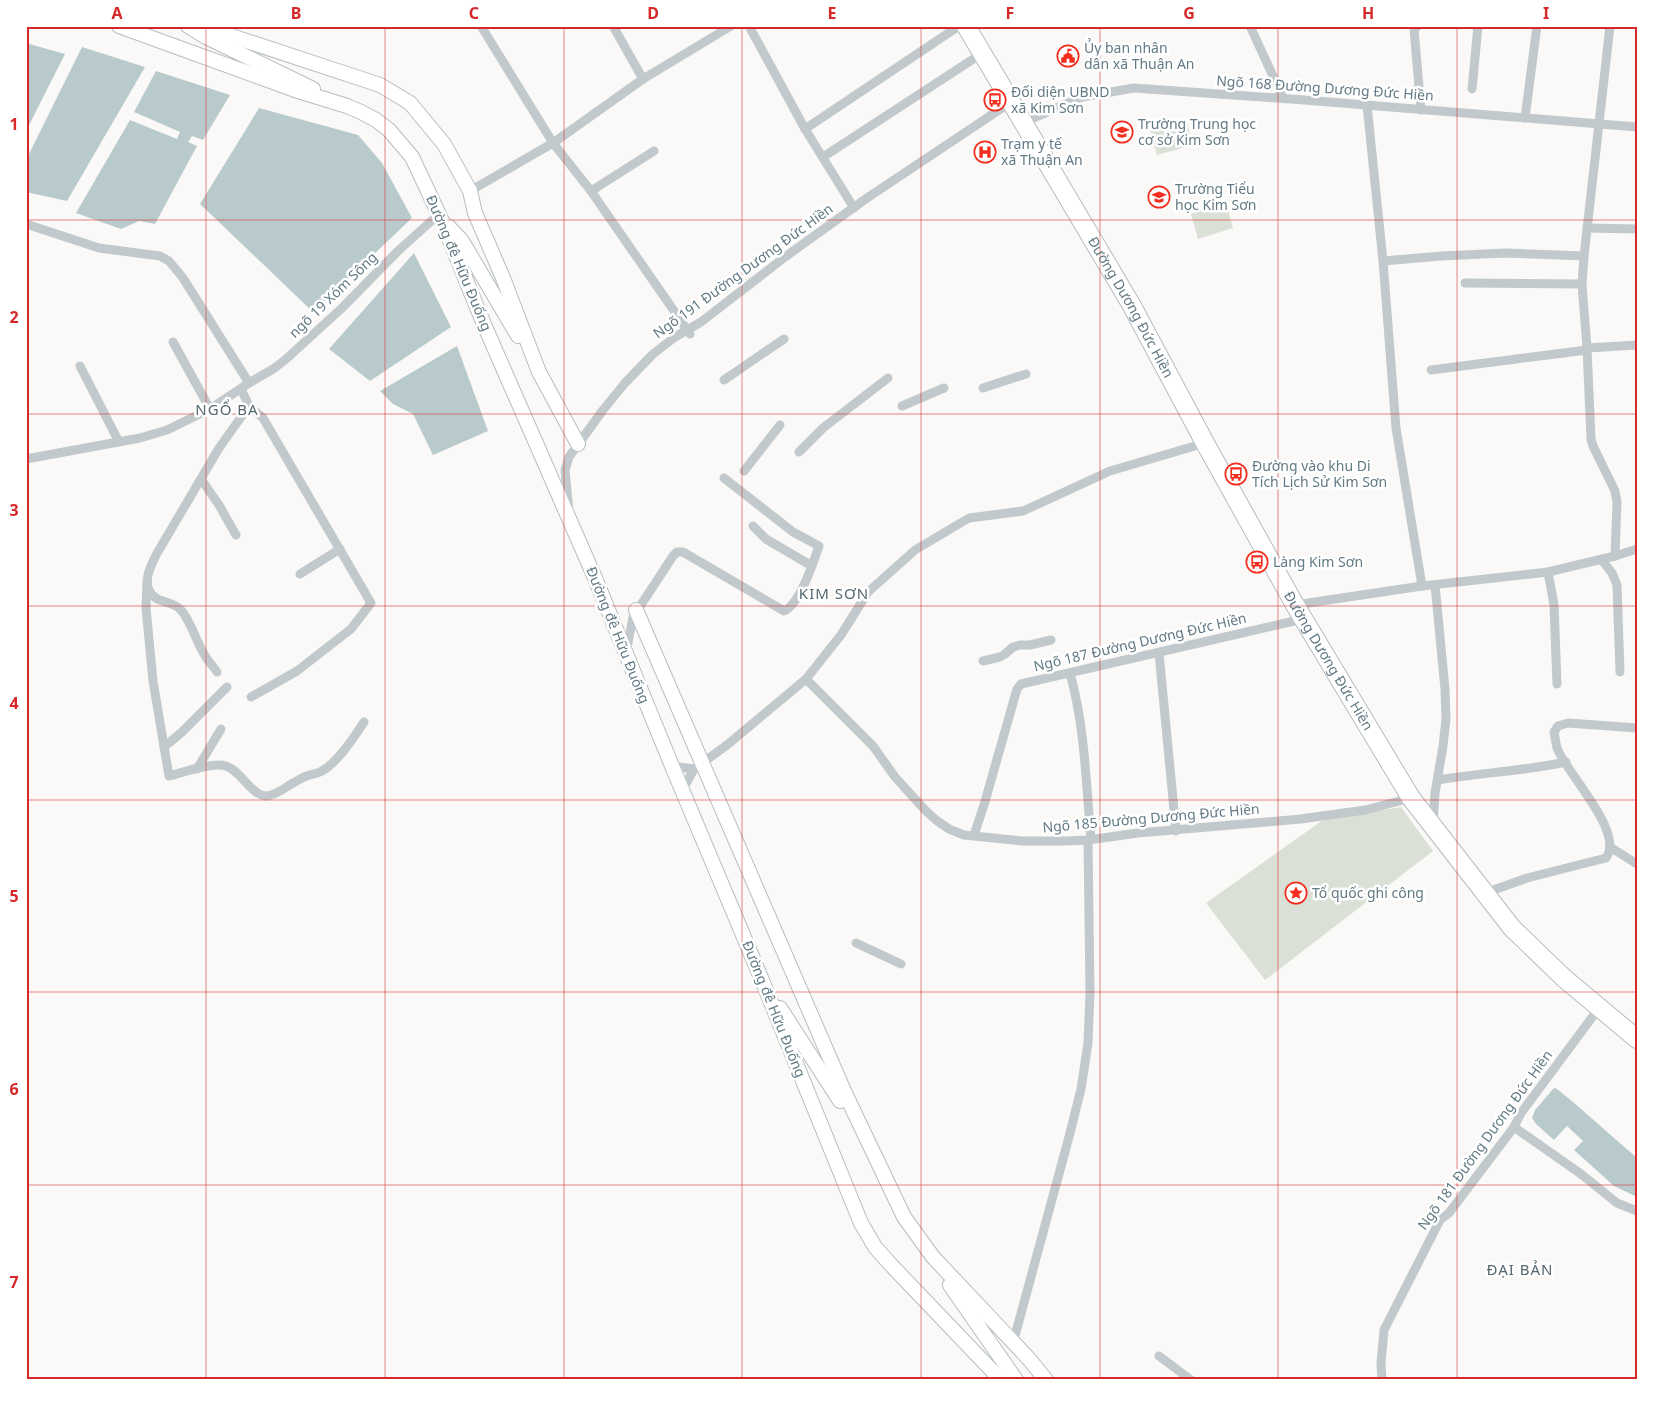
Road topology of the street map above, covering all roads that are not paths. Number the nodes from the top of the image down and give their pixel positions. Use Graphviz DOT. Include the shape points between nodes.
graph roads {
  1 [pos="119,26"];
  2 [pos="188,26"];
  3 [pos="201,26"];
  4 [pos="481,26"];
  5 [pos="613,26"];
  6 [pos="731,26"];
  7 [pos="749,26"];
  8 [pos="959,26"];
  9 [pos="966,26"];
  10 [pos="1250,26"];
  11 [pos="1418,26"];
  12 [pos="1478,26"];
  13 [pos="1537,26"];
  14 [pos="1610,26"];
  15 [pos="981,54"];
  16 [pos="643,79"];
  17 [pos="1472,89"];
  18 [pos="1284,98"];
  19 [pos="1011,102"];
  20 [pos="1367,105"];
  21 [pos="347,106"];
  22 [pos="1422,110"];
  23 [pos="1526,118"];
  24 [pos="1024,122"];
  25 [pos="1600,124"];
  26 [pos="1637,127"];
  27 [pos="805,129"];
  28 [pos="553,143"];
  29 [pos="654,151"];
  30 [pos="823,157"];
  31 [pos="470,191"];
  32 [pos="591,191"];
  33 [pos="854,208"];
  34 [pos="441,217"];
  35 [pos="26,224"];
  36 [pos="1587,228"];
  37 [pos="1637,228"];
  38 [pos="1584,256"];
  39 [pos="1383,262"];
  40 [pos="1466,283"];
  41 [pos="1582,284"];
  42 [pos="688,332"];
  43 [pos="784,339"];
  44 [pos="173,342"];
  45 [pos="1637,345"];
  46 [pos="1587,349"];
  47 [pos="80,366"];
  48 [pos="1431,370"];
  49 [pos="539,372"];
  50 [pos="1026,374"];
  51 [pos="888,378"];
  52 [pos="724,380"];
  53 [pos="250,383"];
  54 [pos="944,388"];
  55 [pos="983,388"];
  56 [pos="242,389"];
  57 [pos="249,406"];
  58 [pos="902,406"];
  59 [pos="210,410"];
  60 [pos="780,425"];
  61 [pos="119,442"];
  62 [pos="1205,443"];
  63 [pos="578,444"];
  64 [pos="799,452"];
  65 [pos="26,459"];
  66 [pos="744,471"];
  67 [pos="724,478"];
  68 [pos="201,479"];
  69 [pos="569,519"];
  70 [pos="753,526"];
  71 [pos="236,535"];
  72 [pos="340,549"];
  73 [pos="1637,549"];
  74 [pos="1615,556"];
  75 [pos="1602,560"];
  76 [pos="812,566"];
  77 [pos="1548,572"];
  78 [pos="300,574"];
  79 [pos="147,582"];
  80 [pos="1435,585"];
  81 [pos="1422,586"];
  82 [pos="636,610"];
  83 [pos="1299,612"];
  84 [pos="1050,640"];
  85 [pos="626,653"];
  86 [pos="1159,653"];
  87 [pos="983,661"];
  88 [pos="218,672"];
  89 [pos="1620,672"];
  90 [pos="1070,674"];
  91 [pos="806,679"];
  92 [pos="1557,684"];
  93 [pos="227,687"];
  94 [pos="251,697"];
  95 [pos="364,722"];
  96 [pos="1637,728"];
  97 [pos="221,729"];
  98 [pos="164,747"];
  99 [pos="1566,762"];
  100 [pos="672,766"];
  101 [pos="698,766"];
  102 [pos="197,769"];
  103 [pos="1438,780"];
  104 [pos="683,789"];
  105 [pos="1411,798"];
  106 [pos="1432,827"];
  107 [pos="1176,831"];
  108 [pos="974,835"];
  109 [pos="1089,840"];
  110 [pos="1610,847"];
  111 [pos="1637,864"];
  112 [pos="1485,893"];
  113 [pos="856,943"];
  114 [pos="901,964"];
  115 [pos="764,985"];
  116 [pos="1599,1008"];
  117 [pos="1637,1038"];
  118 [pos="1514,1127"];
  119 [pos="1637,1211"];
  120 [pos="904,1217"];
  121 [pos="932,1257"];
  122 [pos="1014,1342"];
  123 [pos="1159,1356"];
  124 [pos="1000,1380"];
  125 [pos="1016,1380"];
  126 [pos="1046,1380"];
  127 [pos="1191,1380"];
  128 [pos="1382,1380"];
  1 -- 21 [label="main road, Đường đê Hữu Đuống"];
  2 -- 21 [label="main road"];
  3 -- 31 [label="main road" via="380,85 410,103 444,144"];
  4 -- 28 [label="street"];
  5 -- 16 [label="street"];
  6 -- 16 [label="street"];
  7 -- 27 [label="street"];
  8 -- 27 [label="street"];
  9 -- 15 [label="highway, Đường Dương Đức Hiền"];
  10 -- 18 [label="street"];
  11 -- 22 [label="street" via="1414,29"];
  12 -- 17 [label="street"];
  13 -- 23 [label="street"];
  14 -- 25 [label="street"];
  15 -- 19 [label="highway, Đường Dương Đức Hiền"];
  15 -- 30 [label="street"];
  16 -- 28 [label="street"];
  18 -- 20 [label="street, Ngõ 168 Đường Dương Đức Hiền"];
  18 -- 24 [label="street, Ngõ 168 Đường Dương Đức Hiền" via="1134,88 1082,96"];
  19 -- 24 [label="highway, Đường Dương Đức Hiền"];
  19 -- 33 [label="street, Ngõ 191 Đường Dương Đức Hiền"];
  20 -- 22 [label="street, Ngõ 168 Đường Dương Đức Hiền"];
  20 -- 39 [label="street"];
  21 -- 34 [label="main road, Đường đê Hữu Đuống" via="376,120 402,143"];
  22 -- 23 [label="street, Ngõ 168 Đường Dương Đức Hiền"];
  23 -- 25 [label="street, Ngõ 168 Đường Dương Đức Hiền"];
  24 -- 62 [label="highway, Đường Dương Đức Hiền" via="1132,306"];
  25 -- 26 [label="street, Ngõ 168 Đường Dương Đức Hiền"];
  25 -- 36 [label="street"];
  27 -- 30 [label="street"];
  28 -- 31 [label="street"];
  28 -- 32 [label="street"];
  29 -- 32 [label="street"];
  30 -- 33 [label="street"];
  31 -- 49 [label="main road" via="475,213"];
  32 -- 42 [label="street"];
  33 -- 42 [label="street, Ngõ 191 Đường Dương Đức Hiền"];
  34 -- 49 [label="main road" via="462,241"];
  34 -- 53 [label="street, ngõ 19 Xóm Sông" via="398,251 285,360"];
  34 -- 69 [label="main road, Đường đê Hữu Đuống"];
  35 -- 53 [label="street" via="99,248 160,256 169,261 184,278"];
  36 -- 37 [label="street"];
  36 -- 38 [label="street"];
  38 -- 39 [label="street" via="1506,253"];
  38 -- 41 [label="street"];
  39 -- 81 [label="street" via="1396,428"];
  40 -- 41 [label="street"];
  41 -- 46 [label="street"];
  42 -- 63 [label="street, Ngõ 191 Đường Dương Đức Hiền" via="652,354"];
  43 -- 52 [label="street"];
  44 -- 59 [label="street"];
  45 -- 46 [label="street"];
  46 -- 48 [label="street"];
  46 -- 74 [label="street" via="1591,439 1617,502"];
  47 -- 61 [label="street"];
  49 -- 63 [label="main road"];
  50 -- 55 [label="street"];
  51 -- 64 [label="street" via="823,428"];
  53 -- 56 [label="street, ngõ 19 Xóm Sông"];
  54 -- 58 [label="street"];
  56 -- 57 [label="street"];
  56 -- 59 [label="street, ngõ 19 Xóm Sông"];
  57 -- 68 [label="street"];
  57 -- 72 [label="street" via="263,418"];
  59 -- 61 [label="street, ngõ 19 Xóm Sông" via="167,430"];
  60 -- 66 [label="street"];
  61 -- 65 [label="street, ngõ 19 Xóm Sông"];
  62 -- 83 [label="highway, Đường Dương Đức Hiền"];
  62 -- 91 [label="street" via="1110,471 1023,511 969,518 949,529 915,550 868,592"];
  63 -- 69 [label="street, Ngõ 191 Đường Dương Đức Hiền" via="565,467"];
  67 -- 76 [label="street" via="794,532 819,546"];
  68 -- 71 [label="street"];
  68 -- 79 [label="street" via="156,555"];
  69 -- 85 [label="main road, Đường đê Hữu Đuống"];
  70 -- 76 [label="street" via="766,539"];
  72 -- 78 [label="street"];
  72 -- 94 [label="street" via="371,603 351,629 297,671"];
  73 -- 74 [label="street, Ngõ 187 Đường Dương Đức Hiền"];
  74 -- 75 [label="street, Ngõ 187 Đường Dương Đức Hiền"];
  75 -- 77 [label="street, Ngõ 187 Đường Dương Đức Hiền"];
  75 -- 89 [label="street" via="1617,584"];
  76 -- 82 [label="street" via="796,599 784,611 683,552 677,552"];
  77 -- 80 [label="street, Ngõ 187 Đường Dương Đức Hiền"];
  77 -- 92 [label="street" via="1554,605"];
  79 -- 88 [label="street" via="153,596 182,611 203,653"];
  79 -- 98 [label="street" via="152,672"];
  80 -- 81 [label="street, Ngõ 187 Đường Dương Đức Hiền"];
  80 -- 103 [label="street" via="1446,719"];
  81 -- 83 [label="street, Ngõ 187 Đường Dương Đức Hiền"];
  82 -- 85 [label="street"];
  82 -- 101 [label="main road"];
  83 -- 86 [label="street, Ngõ 187 Đường Dương Đức Hiền"];
  83 -- 105 [label="highway, Đường Dương Đức Hiền"];
  84 -- 87 [label="street" via="1013,647 1000,657"];
  85 -- 100 [label="main road, Đường đê Hữu Đuống"];
  86 -- 90 [label="street, Ngõ 187 Đường Dương Đức Hiền"];
  86 -- 107 [label="street"];
  90 -- 108 [label="street, Ngõ 187 Đường Dương Đức Hiền" via="1021,684 1017,689"];
  90 -- 109 [label="street" via="1082,736"];
  91 -- 101 [label="street" via="727,746"];
  91 -- 108 [label="street, Ngõ 185 Đường Dương Đức Hiền" via="873,746 895,777 936,820 964,835"];
  93 -- 98 [label="street"];
  95 -- 102 [label="street" via="324,770 308,775 275,794 266,796 258,793 235,770 225,766"];
  96 -- 99 [label="street" via="1568,723 1558,726 1554,732 1558,749"];
  97 -- 102 [label="street"];
  98 -- 102 [label="street" via="170,776"];
  99 -- 103 [label="street"];
  99 -- 110 [label="street" via="1603,820"];
  100 -- 101 [label="street"];
  100 -- 104 [label="main road, Đường đê Hữu Đuống"];
  101 -- 104 [label="street"];
  101 -- 120 [label="main road"];
  103 -- 106 [label="street"];
  104 -- 115 [label="main road, Đường đê Hữu Đuống"];
  105 -- 106 [label="highway, Đường Dương Đức Hiền"];
  105 -- 107 [label="street, Ngõ 185 Đường Dương Đức Hiền" via="1365,810 1301,819"];
  106 -- 112 [label="highway, Đường Dương Đức Hiền"];
  107 -- 109 [label="street, Ngõ 185 Đường Dương Đức Hiền"];
  108 -- 109 [label="street, Ngõ 185 Đường Dương Đức Hiền" via="1022,841"];
  109 -- 122 [label="street" via="1088,1043 1081,1089"];
  110 -- 111 [label="street"];
  110 -- 112 [label="street" via="1606,858 1527,878"];
  112 -- 116 [label="highway, Đường Dương Đức Hiền" via="1512,928"];
  113 -- 114 [label="street"];
  115 -- 120 [label="main road" via="834,1090"];
  115 -- 124 [label="main road, Đường đê Hữu Đuống" via="861,1223 892,1266"];
  116 -- 117 [label="highway, Đường Dương Đức Hiền"];
  116 -- 118 [label="street, Ngõ 181 Đường Dương Đức Hiền"];
  118 -- 119 [label="street" via="1617,1203"];
  118 -- 128 [label="street, Ngõ 181 Đường Dương Đức Hiền" via="1450,1213 1440,1220 1428,1241 1384,1330"];
  120 -- 121 [label="main road"];
  121 -- 122 [label="main road"];
  121 -- 125 [label="main road"];
  122 -- 126 [label="main road"];
  123 -- 127 [label="street"];
}
